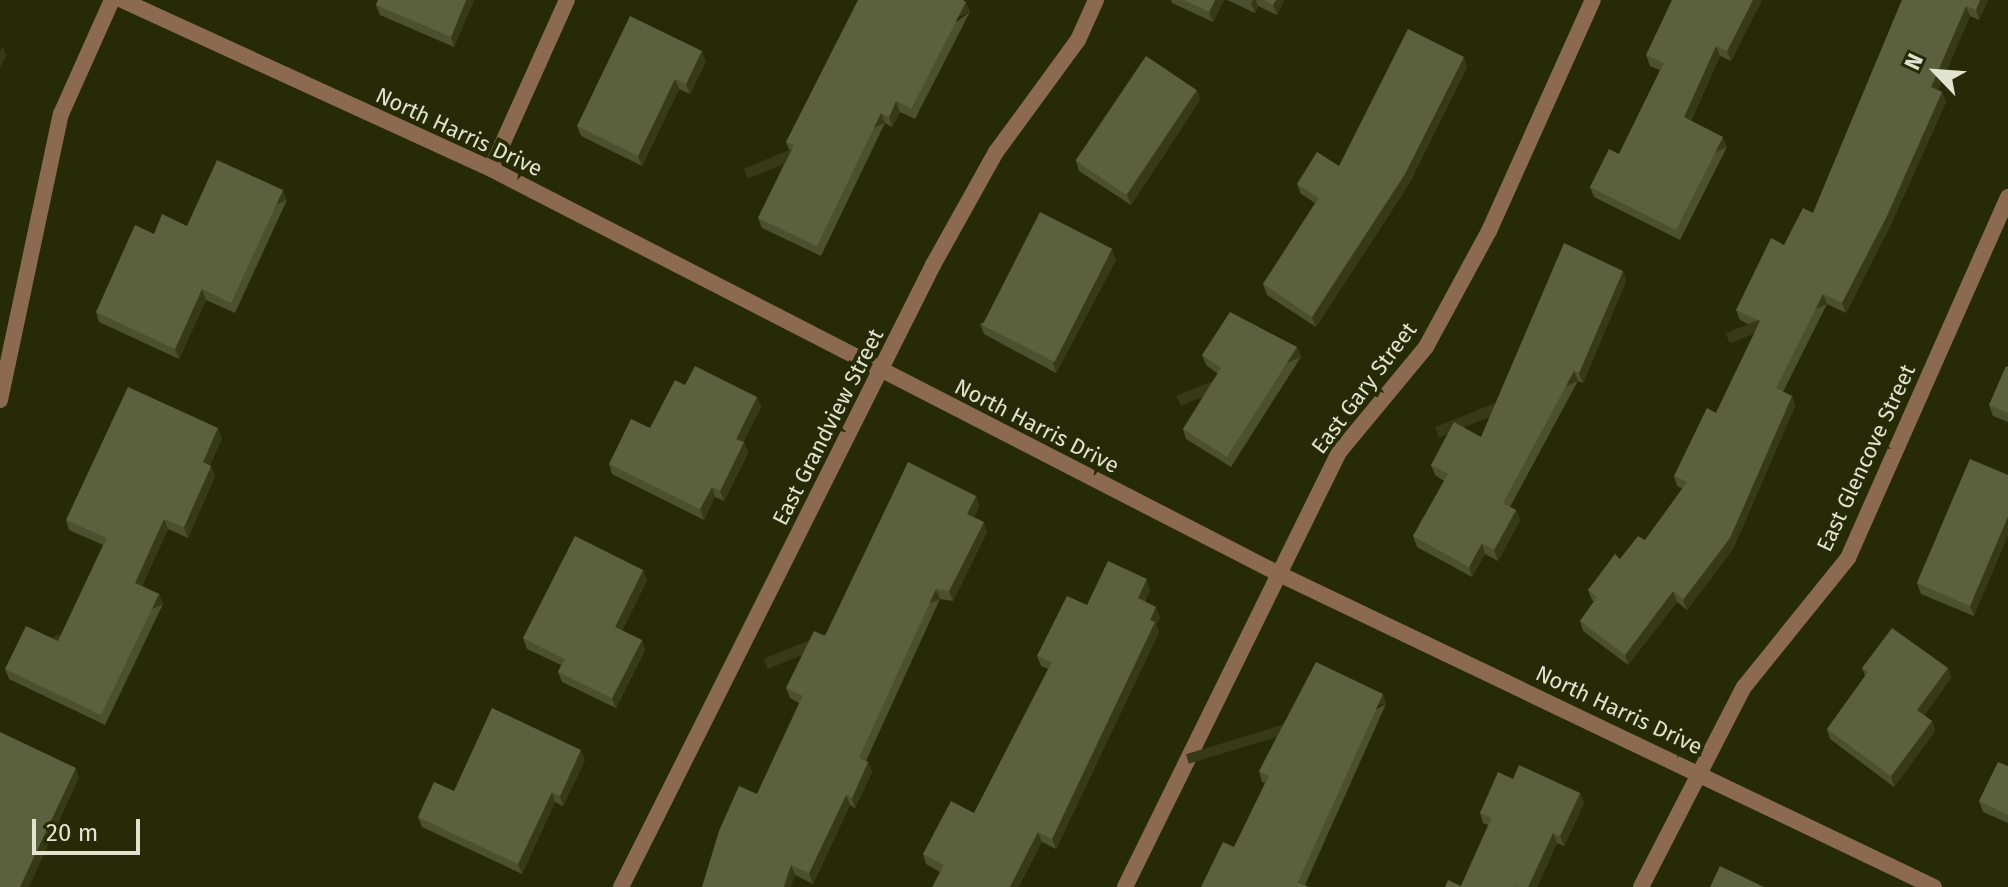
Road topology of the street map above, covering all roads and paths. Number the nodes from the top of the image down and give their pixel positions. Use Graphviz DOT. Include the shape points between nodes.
graph roads {
  1 [pos="112,0"];
  2 [pos="122,0"];
  3 [pos="567,0"];
  4 [pos="1096,0"];
  5 [pos="1593,0"];
  6 [pos="491,169"];
  7 [pos="2008,197"];
  8 [pos="883,371"];
  9 [pos="0,400"];
  10 [pos="1277,573"];
  11 [pos="1696,771"];
  12 [pos="621,887"];
  13 [pos="1125,887"];
  14 [pos="1641,887"];
  15 [pos="1934,887"];
  1 -- 9 [label="street" via="61,114"];
  2 -- 6 [label="street, North Harris Drive"];
  3 -- 6 [label="street"];
  4 -- 8 [label="street, East Grandview Street" via="1078,40 989,165 933,265"];
  5 -- 10 [label="street, East Gary Street" via="1489,231 1426,347 1340,451"];
  6 -- 8 [label="street, North Harris Drive"];
  7 -- 11 [label="street, East Glencove Street" via="1848,558 1744,687"];
  8 -- 10 [label="street, North Harris Drive"];
  8 -- 12 [label="street, East Grandview Street"];
  10 -- 11 [label="street, North Harris Drive"];
  10 -- 13 [label="street, East Gary Street"];
  11 -- 14 [label="street, East Glencove Street"];
  11 -- 15 [label="street, North Harris Drive"];
}
